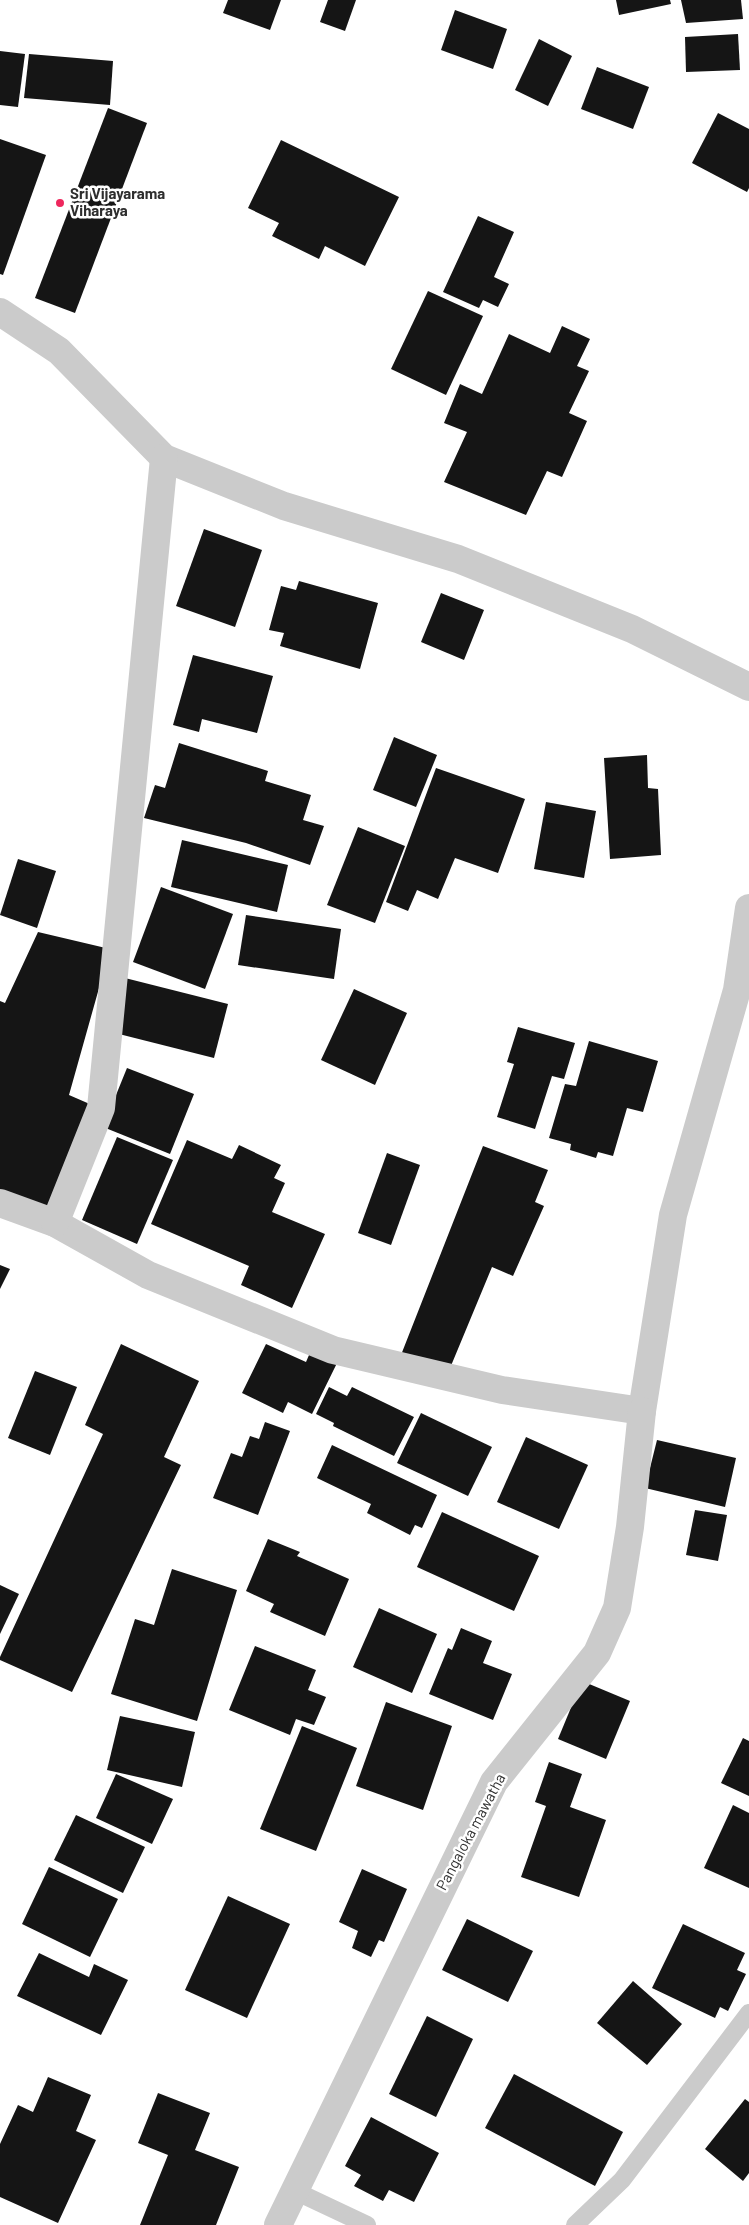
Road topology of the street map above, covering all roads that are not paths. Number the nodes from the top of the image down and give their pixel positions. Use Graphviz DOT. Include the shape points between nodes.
graph roads {
  1 [pos="0,312"];
  2 [pos="164,458"];
  3 [pos="749,687"];
  4 [pos="749,908"];
  5 [pos="0,1203"];
  6 [pos="55,1223"];
  7 [pos="642,1412"];
  8 [pos="749,2013"];
  9 [pos="295,2191"];
  10 [pos="278,2225"];
  11 [pos="366,2225"];
  12 [pos="575,2225"];
  1 -- 2 [label="street" via="59,351"];
  2 -- 3 [label="street" via="284,506 458,559 632,629"];
  2 -- 6 [label="street" via="101,1108"];
  4 -- 7 [label="street, Pangaloka mawatha" via="737,990 673,1215"];
  5 -- 6 [label="street"];
  6 -- 7 [label="street" via="148,1275 333,1350 502,1390"];
  7 -- 9 [label="street, Pangaloka mawatha" via="630,1527 616,1608 597,1652 494,1782"];
  8 -- 12 [label="lane" via="622,2180"];
  9 -- 10 [label="street, Pangaloka mawatha"];
  9 -- 11 [label="lane"];
}
